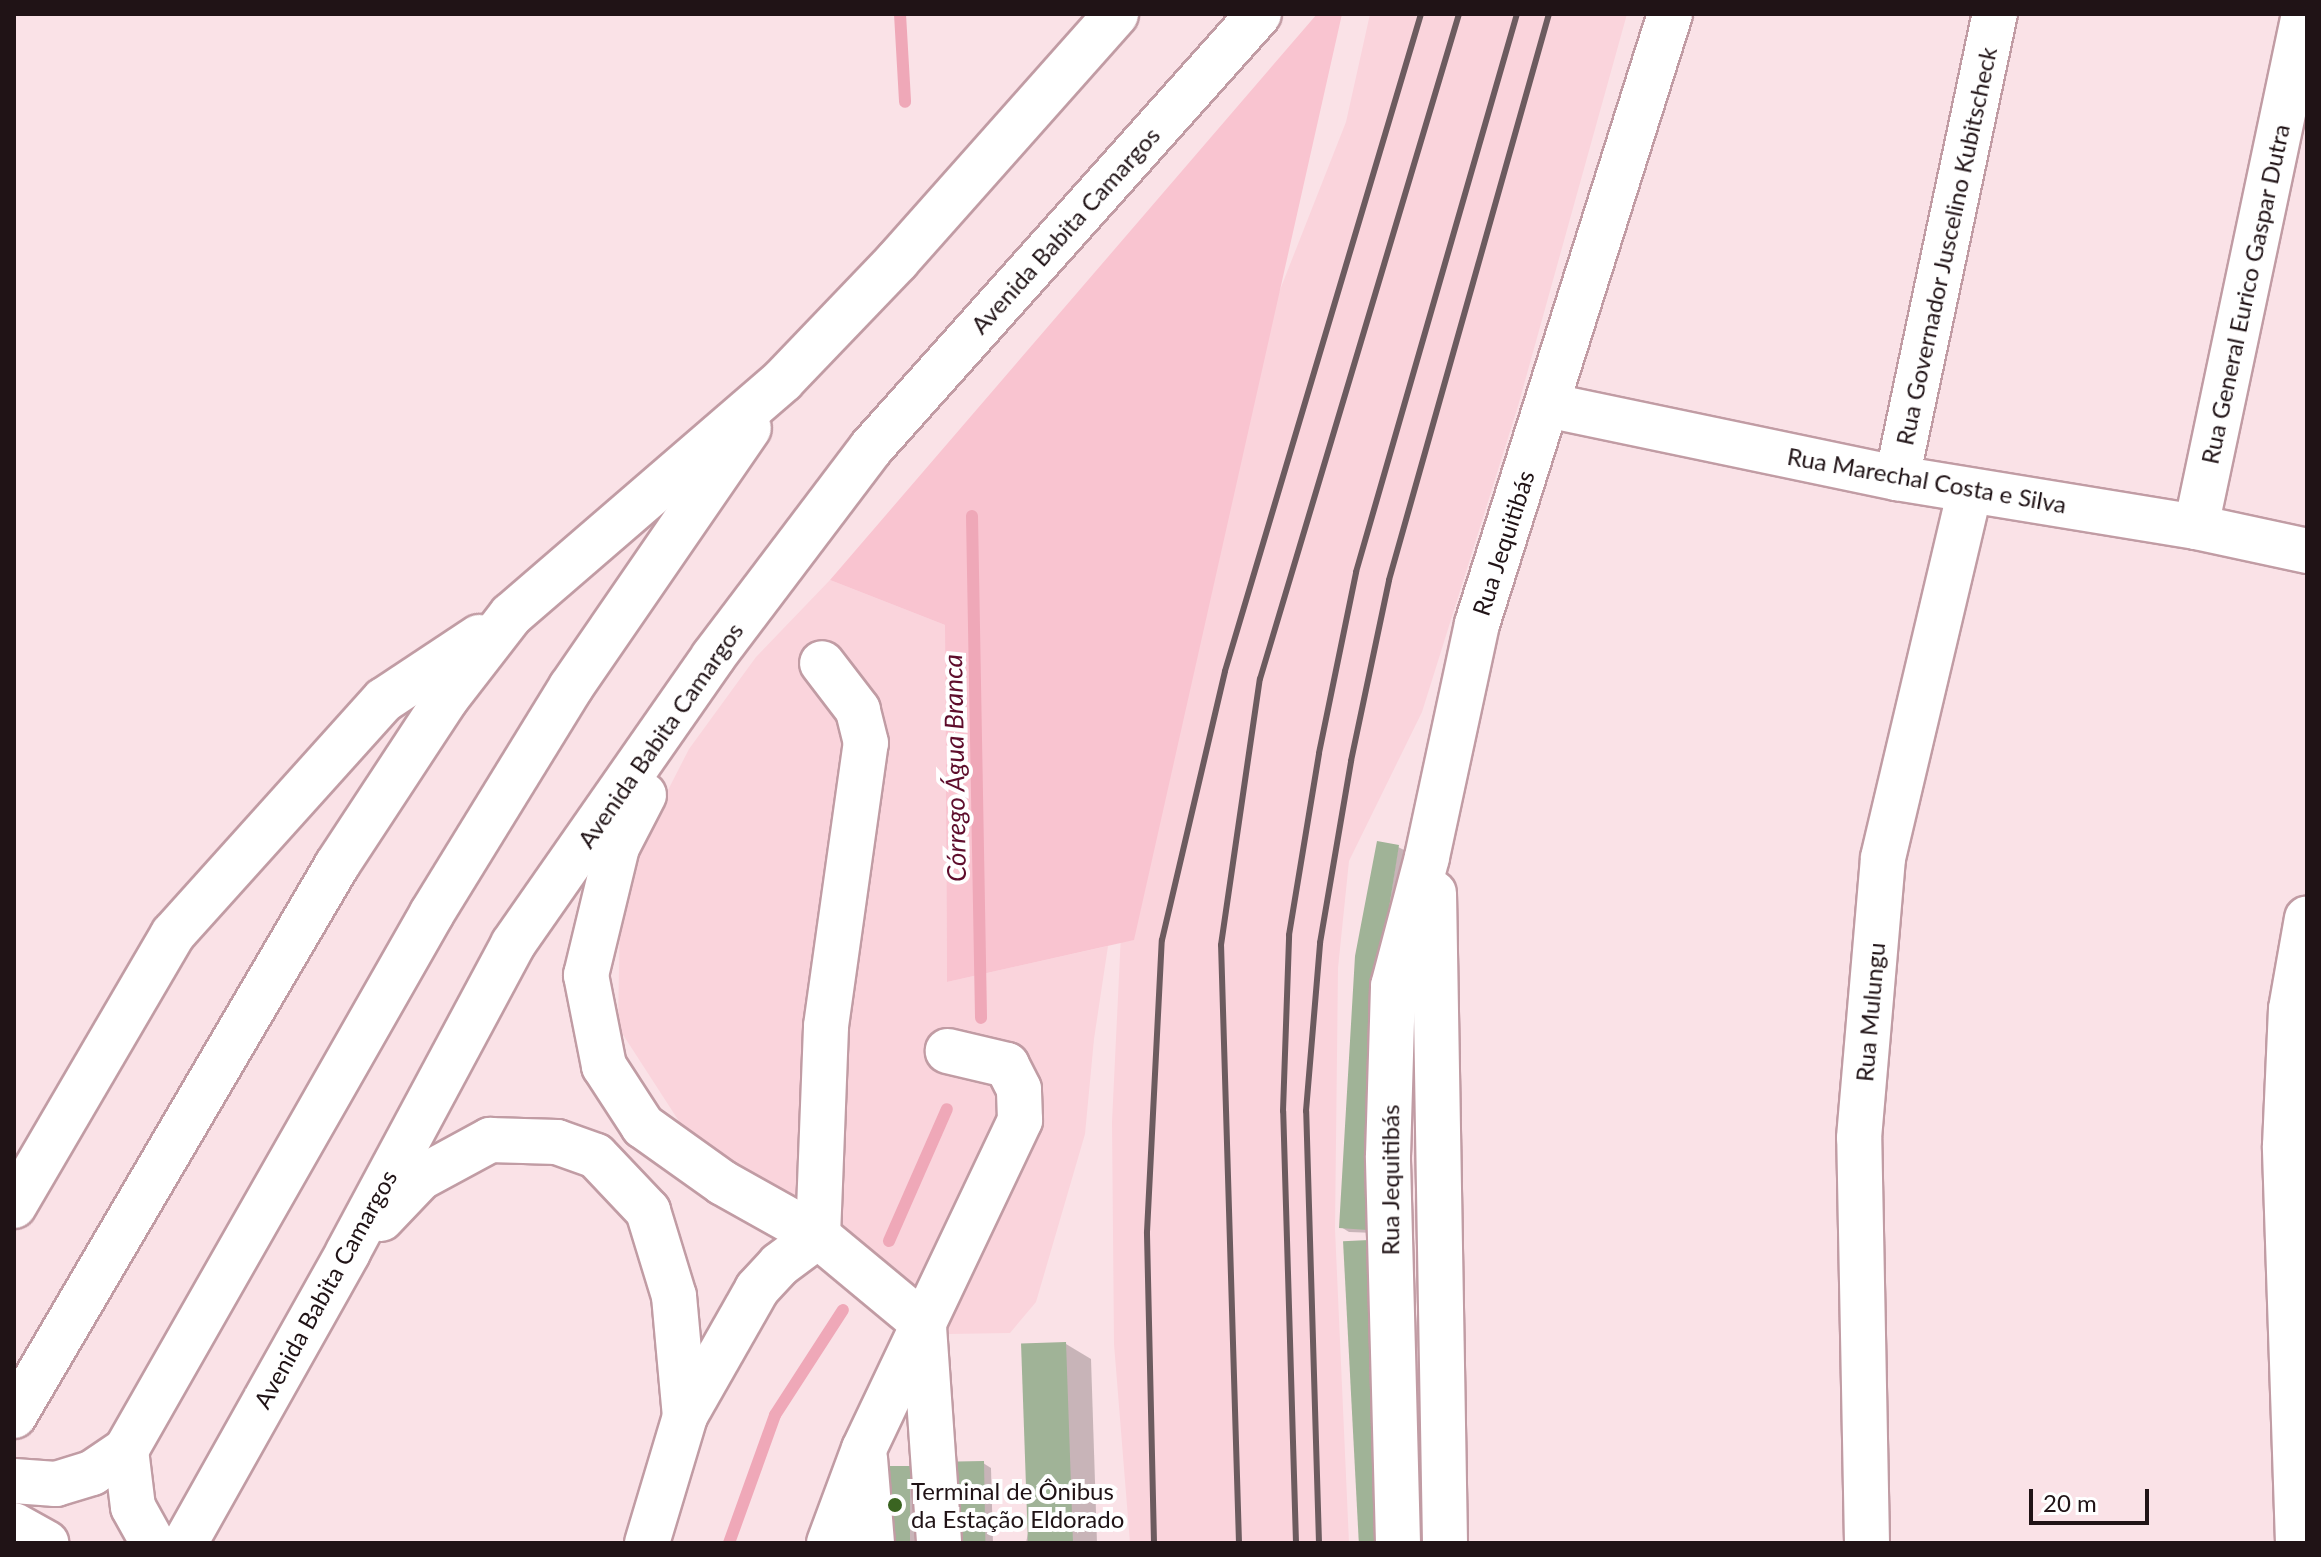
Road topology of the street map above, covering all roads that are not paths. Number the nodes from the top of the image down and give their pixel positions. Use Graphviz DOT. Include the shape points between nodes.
graph roads {
  1 [pos="1116,14"];
  2 [pos="1259,14"];
  3 [pos="1670,14"];
  4 [pos="1995,14"];
  5 [pos="2304,14"];
  6 [pos="783,380"];
  7 [pos="1547,405"];
  8 [pos="1897,478"];
  9 [pos="1970,491"];
  10 [pos="2196,527"];
  11 [pos="2307,551"];
  12 [pos="511,615"];
  13 [pos="713,657"];
  14 [pos="822,663"];
  15 [pos="1434,822"];
  16 [pos="2307,918"];
  17 [pos="948,1051"];
  18 [pos="14,1206"];
  19 [pos="818,1236"];
  20 [pos="348,1252"];
  21 [pos="924,1324"];
  22 [pos="14,1416"];
  23 [pos="685,1416"];
  24 [pos="864,1449"];
  25 [pos="126,1450"];
  26 [pos="14,1481"];
  27 [pos="14,1525"];
  28 [pos="46,1543"];
  29 [pos="153,1543"];
  30 [pos="185,1543"];
  31 [pos="647,1543"];
  32 [pos="829,1543"];
  33 [pos="872,1543"];
  34 [pos="939,1543"];
  35 [pos="1398,1543"];
  36 [pos="1445,1543"];
  37 [pos="1867,1543"];
  38 [pos="2298,1543"];
  1 -- 6 [label="main road" via="897,261"];
  2 -- 13 [label="main road, Avenida Babita Camargos" via="871,448"];
  3 -- 7 [label="main road, Rua Jequitibás"];
  4 -- 8 [label="main road, Rua Governador Juscelino Kubitscheck"];
  5 -- 10 [label="main road, Rua General Eurico Gaspar Dutra"];
  6 -- 12 [label="main road"];
  6 -- 25 [label="main road" via="571,687 440,900"];
  7 -- 8 [label="main road, Rua Marechal Costa e Silva"];
  7 -- 15 [label="main road, Rua Jequitibás" via="1477,624"];
  8 -- 9 [label="main road, Rua Marechal Costa e Silva"];
  9 -- 10 [label="main road, Rua Marechal Costa e Silva"];
  9 -- 37 [label="main road, Rua Mulungu" via="1883,858 1859,1138"];
  10 -- 11 [label="main road, Rua Marechal Costa e Silva"];
  12 -- 18 [label="main road" via="384,700 173,934"];
  12 -- 22 [label="main road" via="446,699 337,865"];
  13 -- 19 [label="main road" via="617,847 586,975 604,1066 643,1126 723,1183"];
  13 -- 20 [label="main road, Avenida Babita Camargos" via="513,944"];
  14 -- 19 [label="main road" via="858,710 866,743 826,1026"];
  15 -- 35 [label="main road, Rua Jequitibás" via="1393,986 1388,1156"];
  15 -- 36 [label="main road, Rua Jequitibás"];
  16 -- 38 [label="main road" via="2291,1009 2285,1146"];
  17 -- 21 [label="main road" via="1007,1065 1019,1089 1020,1120"];
  19 -- 21 [label="main road"];
  19 -- 23 [label="main road" via="757,1289"];
  20 -- 23 [label="main road" via="420,1178 490,1140 557,1142 596,1156 648,1211 674,1296"];
  20 -- 30 [label="main road, Avenida Babita Camargos"];
  21 -- 24 [label="main road"];
  21 -- 34 [label="main road"];
  23 -- 31 [label="main road"];
  24 -- 32 [label="main road"];
  24 -- 33 [label="main road"];
  25 -- 26 [label="main road" via="92,1473 56,1484"];
  25 -- 29 [label="main road" via="133,1507"];
  27 -- 28 [label="main road"];
}
